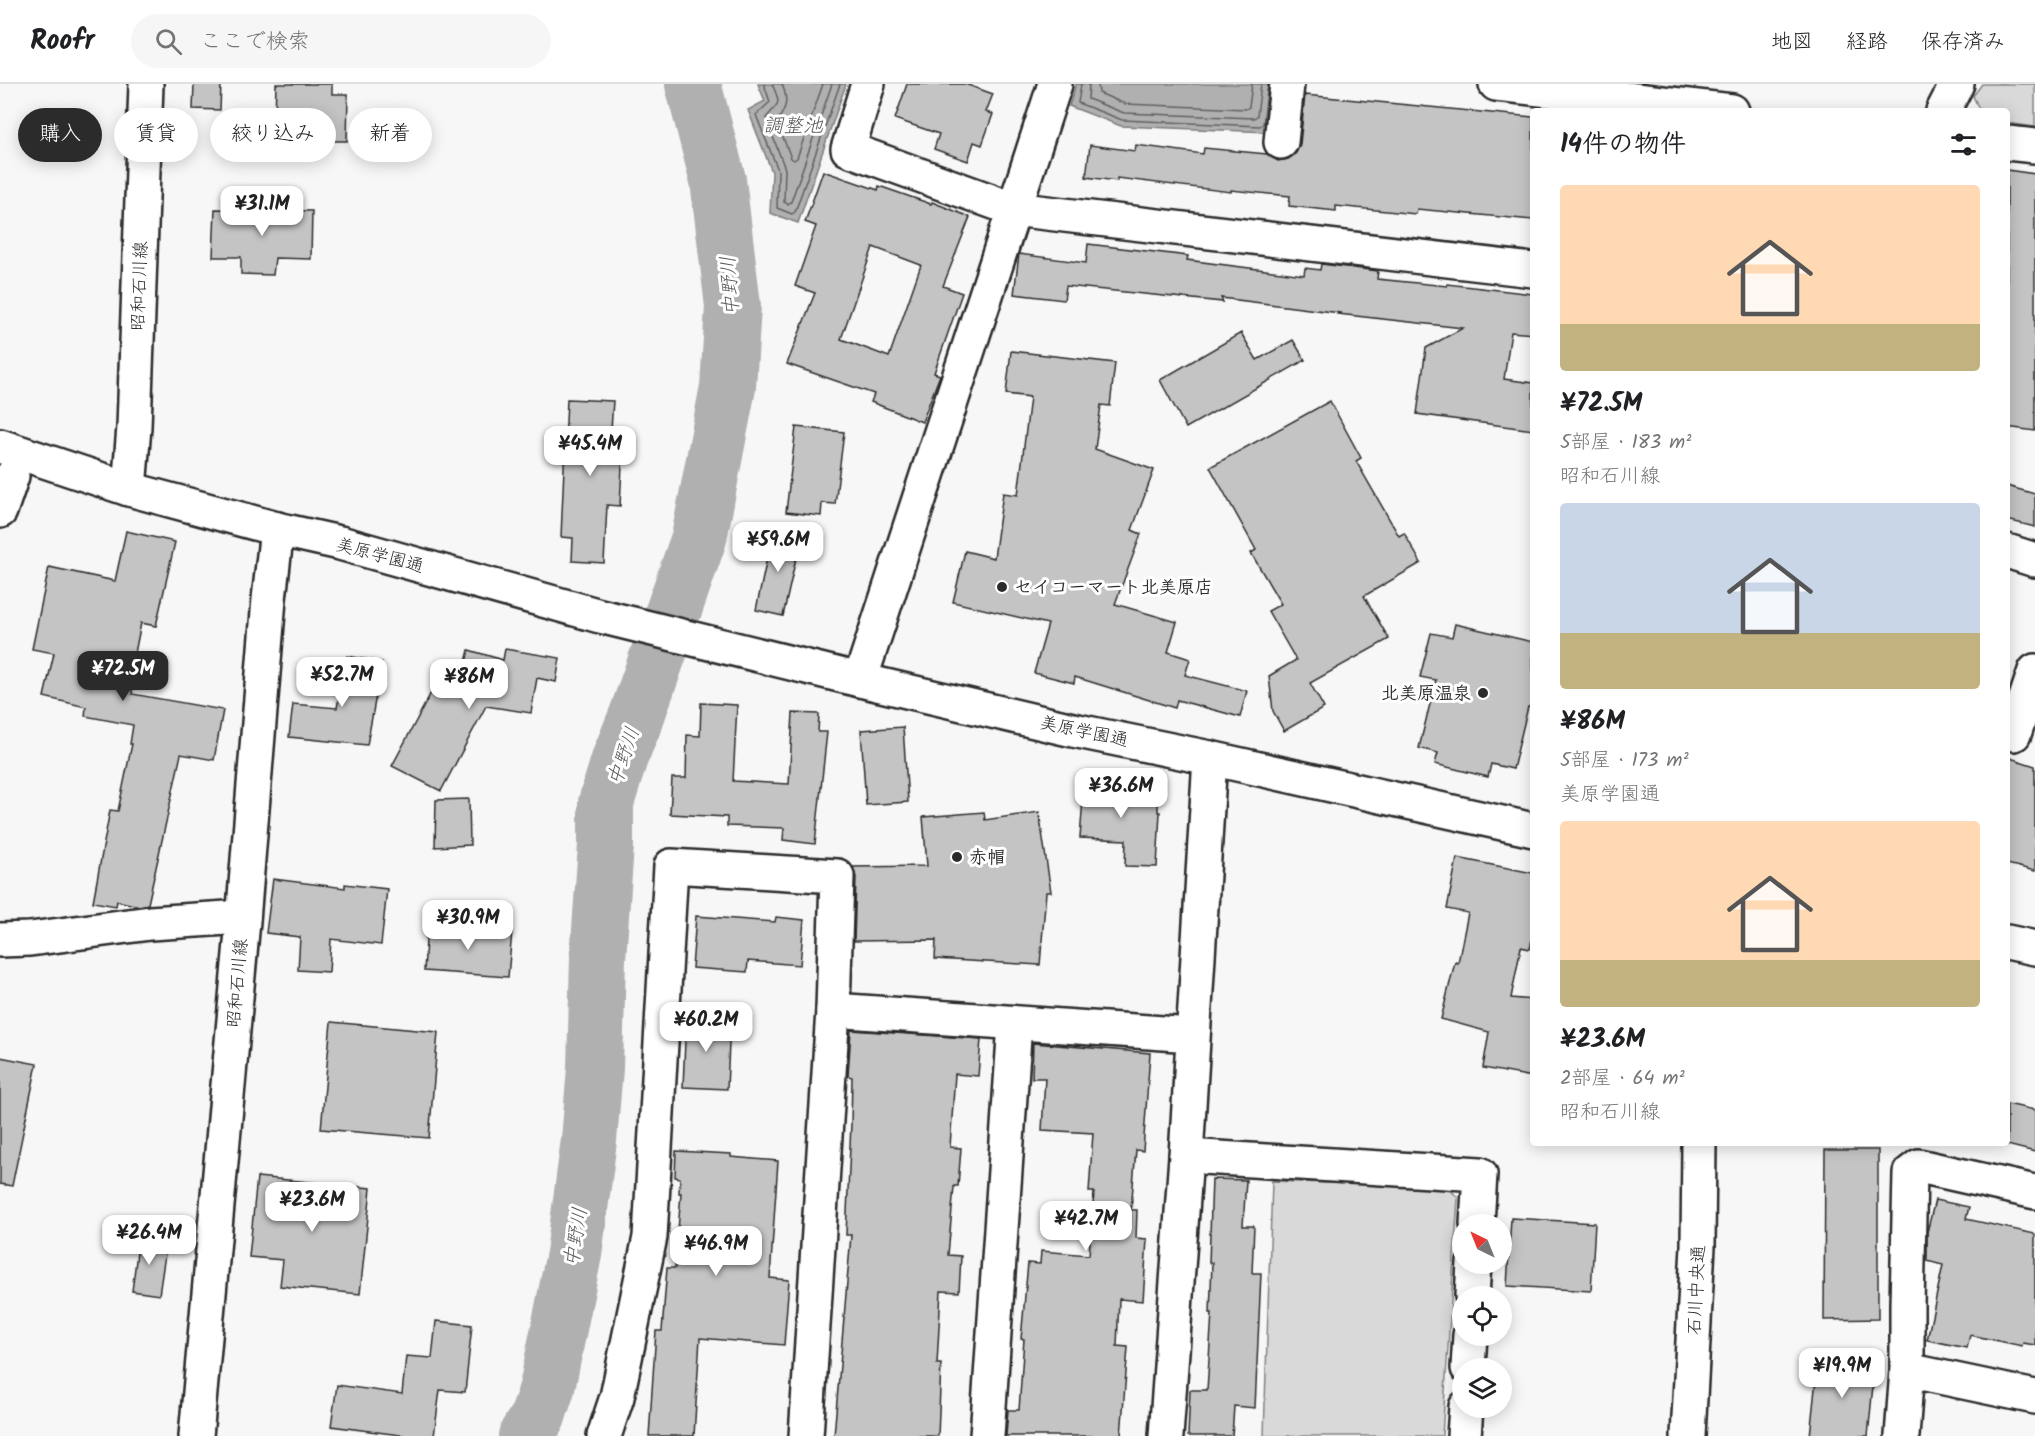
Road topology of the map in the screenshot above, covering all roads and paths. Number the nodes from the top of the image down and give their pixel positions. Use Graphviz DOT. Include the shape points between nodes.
graph roads {
  1 [pos="146,84"];
  2 [pos="868,84"];
  3 [pos="1055,84"];
  4 [pos="1287,84"];
  5 [pos="1497,84"];
  6 [pos="1957,84"];
  7 [pos="1706,108"];
  8 [pos="1945,108"];
  9 [pos="1281,142"];
  10 [pos="2010,143"];
  11 [pos="2035,146"];
  12 [pos="1013,209"];
  13 [pos="1530,270"];
  14 [pos="0,446"];
  15 [pos="12,476"];
  16 [pos="129,489"];
  17 [pos="0,512"];
  18 [pos="277,529"];
  19 [pos="2010,552"];
  20 [pos="2035,560"];
  21 [pos="2035,671"];
  22 [pos="860,680"];
  23 [pos="2010,733"];
  24 [pos="1210,758"];
  25 [pos="1530,829"];
  26 [pos="243,917"];
  27 [pos="0,940"];
  28 [pos="2010,943"];
  29 [pos="2035,948"];
  30 [pos="833,1010"];
  31 [pos="1015,1023"];
  32 [pos="1192,1035"];
  33 [pos="1699,1146"];
  34 [pos="1186,1156"];
  35 [pos="2035,1192"];
  36 [pos="1478,1214"];
  37 [pos="1907,1370"];
  38 [pos="2035,1397"];
  39 [pos="1465,1418"];
  40 [pos="196,1436"];
  41 [pos="604,1436"];
  42 [pos="806,1436"];
  43 [pos="987,1436"];
  44 [pos="1166,1436"];
  45 [pos="1464,1436"];
  46 [pos="1688,1436"];
  47 [pos="1902,1436"];
  1 -- 16 [label="street, 昭和石川線"];
  2 -- 12 [label="street" via="848,149"];
  3 -- 12 [label="street"];
  4 -- 9 [label="street"];
  5 -- 7 [label="street"];
  6 -- 8 [label="street"];
  10 -- 11 [label="street"];
  12 -- 13 [label="street"];
  12 -- 22 [label="street"];
  14 -- 16 [label="street, 美原学園通"];
  15 -- 17 [label="street"];
  16 -- 18 [label="street, 美原学園通"];
  18 -- 22 [label="street, 美原学園通" via="600,616"];
  18 -- 26 [label="street, 昭和石川線"];
  19 -- 20 [label="street"];
  21 -- 23 [label="street" via="2014,734"];
  22 -- 24 [label="street, 美原学園通"];
  24 -- 25 [label="street, 美原学園通"];
  24 -- 32 [label="street"];
  26 -- 27 [label="street"];
  26 -- 40 [label="street, 昭和石川線"];
  28 -- 29 [label="street"];
  30 -- 31 [label="street"];
  30 -- 41 [label="street" via="837,876 671,866 650,1237 617,1397"];
  30 -- 42 [label="street"];
  31 -- 32 [label="street"];
  31 -- 43 [label="street"];
  32 -- 34 [label="street"];
  33 -- 46 [label="street, 石川中央通"];
  34 -- 36 [label="street" via="1480,1174"];
  34 -- 44 [label="street"];
  35 -- 37 [label="street" via="1919,1166 1910,1173"];
  37 -- 38 [label="street"];
  37 -- 47 [label="street"];
  39 -- 45 [label="street"];
}
